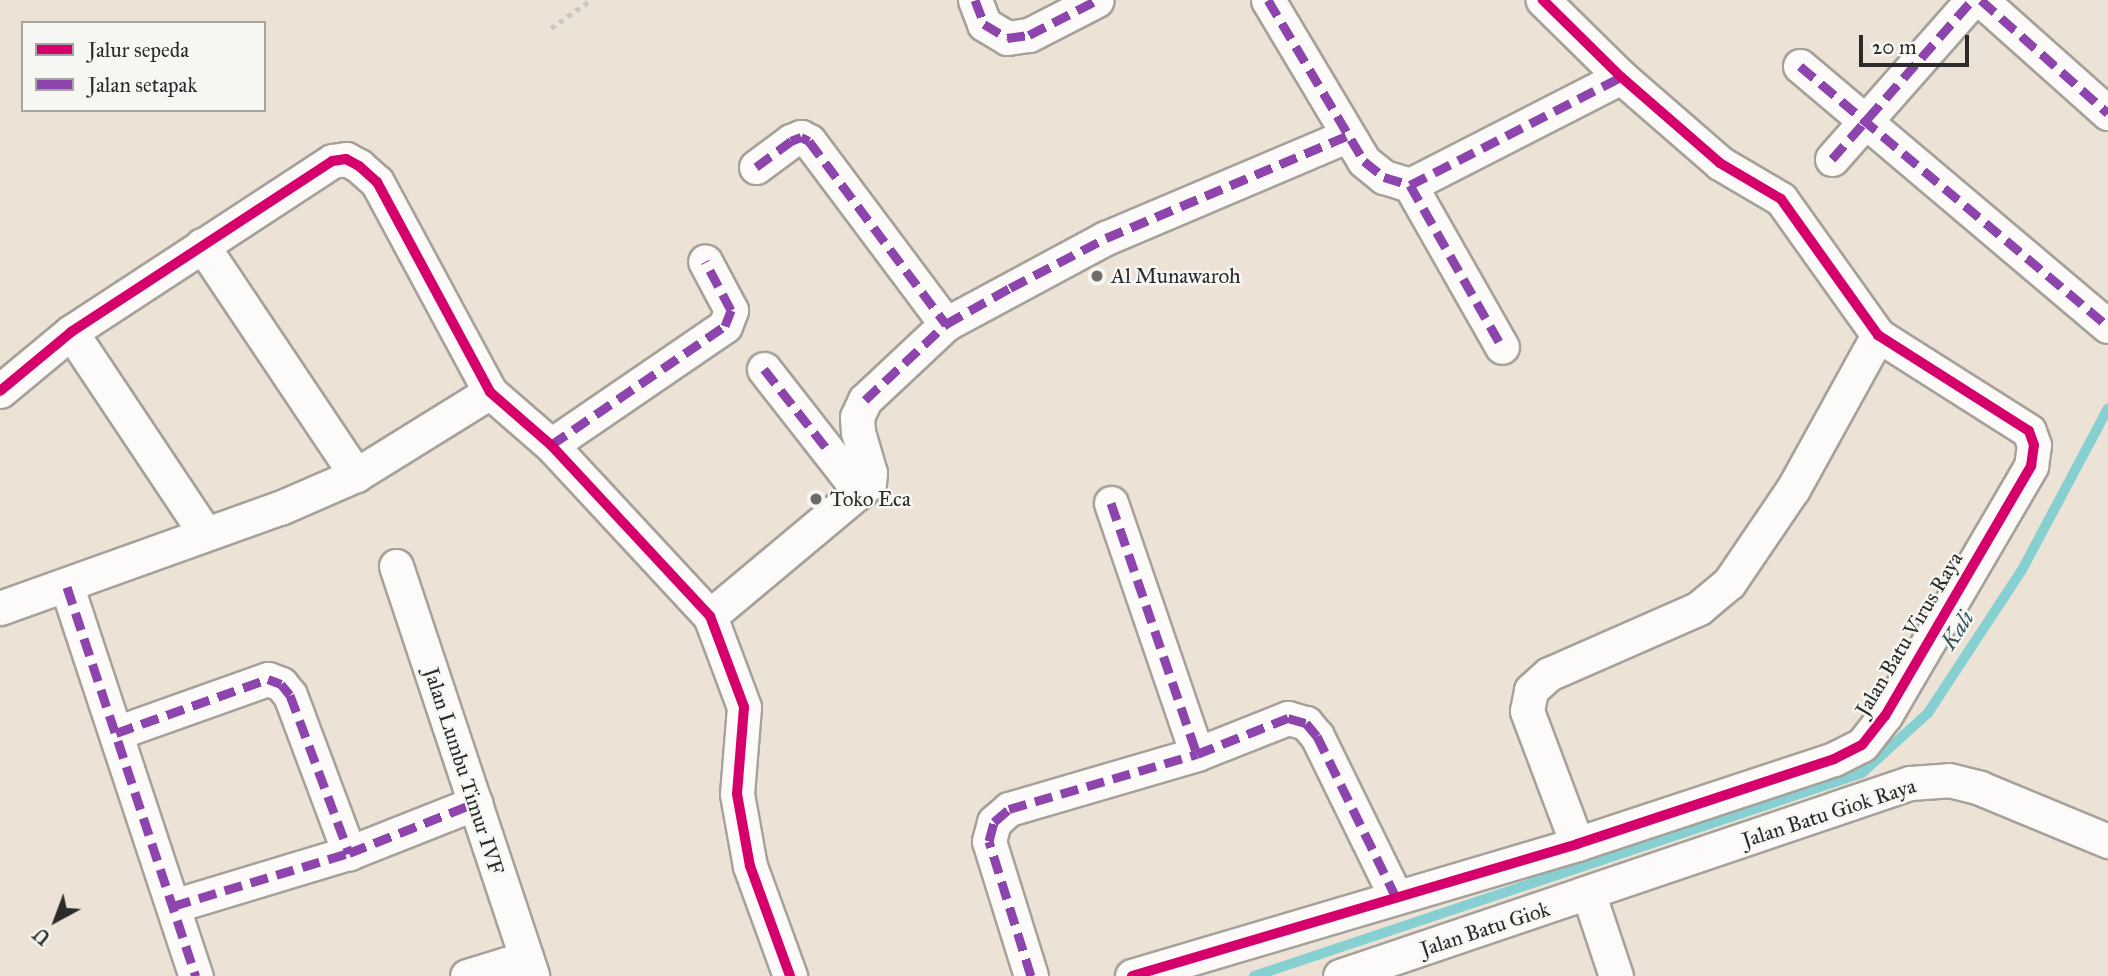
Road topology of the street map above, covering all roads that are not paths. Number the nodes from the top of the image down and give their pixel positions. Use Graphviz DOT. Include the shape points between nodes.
graph roads {
  1 [pos="975,0"];
  2 [pos="1097,0"];
  3 [pos="1268,0"];
  4 [pos="1543,0"];
  5 [pos="1972,0"];
  6 [pos="1981,0"];
  7 [pos="1800,66"];
  8 [pos="1621,77"];
  9 [pos="2108,113"];
  10 [pos="1864,119"];
  11 [pos="1346,136"];
  12 [pos="1832,159"];
  13 [pos="755,167"];
  14 [pos="1410,185"];
  15 [pos="202,245"];
  16 [pos="705,261"];
  17 [pos="946,324"];
  18 [pos="2108,326"];
  19 [pos="71,331"];
  20 [pos="1878,335"];
  21 [pos="1502,347"];
  22 [pos="764,369"];
  23 [pos="0,391"];
  24 [pos="490,392"];
  25 [pos="551,445"];
  26 [pos="356,475"];
  27 [pos="860,492"];
  28 [pos="1111,503"];
  29 [pos="205,533"];
  30 [pos="396,566"];
  31 [pos="67,587"];
  32 [pos="0,608"];
  33 [pos="710,616"];
  34 [pos="116,733"];
  35 [pos="1197,754"];
  36 [pos="475,803"];
  37 [pos="2108,841"];
  38 [pos="1577,845"];
  39 [pos="349,853"];
  40 [pos="1589,895"];
  41 [pos="1396,897"];
  42 [pos="173,906"];
  43 [pos="529,967"];
  44 [pos="196,976"];
  45 [pos="467,976"];
  46 [pos="790,976"];
  47 [pos="1031,976"];
  48 [pos="1132,976"];
  49 [pos="1340,976"];
  50 [pos="1616,976"];
  1 -- 2 [label="street" via="985,24 1007,38 1029,35"];
  3 -- 11 [label="street"];
  4 -- 8 [label="street"];
  5 -- 10 [label="street"];
  6 -- 9 [label="street"];
  7 -- 10 [label="street"];
  8 -- 14 [label="street"];
  8 -- 20 [label="street" via="1720,163 1781,199"];
  10 -- 12 [label="street"];
  10 -- 18 [label="street"];
  11 -- 14 [label="street" via="1364,161 1384,177"];
  11 -- 17 [label="street" via="1106,238"];
  13 -- 17 [label="street" via="791,141 801,137 809,141"];
  14 -- 21 [label="street"];
  15 -- 19 [label="street"];
  15 -- 24 [label="street" via="332,161 346,159 377,182"];
  15 -- 26 [label="street"];
  16 -- 25 [label="street" via="731,310 724,326"];
  17 -- 27 [label="street" via="865,400 857,417 858,432 870,473"];
  19 -- 23 [label="street"];
  19 -- 29 [label="street"];
  20 -- 38 [label="street" via="1793,489 1729,583 1699,608 1549,674 1531,690 1527,711"];
  20 -- 38 [label="street, Jalan Batu Virus Raya" via="2014,418 2029,431 2034,445 2031,466 1885,716 1861,745 1834,759"];
  22 -- 27 [label="street"];
  24 -- 25 [label="street"];
  24 -- 26 [label="street"];
  25 -- 33 [label="street"];
  26 -- 29 [label="street"];
  27 -- 33 [label="street"];
  28 -- 35 [label="street"];
  29 -- 31 [label="street"];
  30 -- 36 [label="street, Jalan Lumbu Timur IVF"];
  31 -- 32 [label="street"];
  31 -- 34 [label="street"];
  33 -- 46 [label="street" via="744,707 737,794 750,866"];
  34 -- 39 [label="street" via="268,679 281,684"];
  34 -- 42 [label="street"];
  35 -- 41 [label="street" via="1288,718 1306,723 1317,736"];
  35 -- 47 [label="street" via="1009,809 994,822 989,841"];
  36 -- 39 [label="street"];
  36 -- 43 [label="street, Jalan Lumbu Timur IVF"];
  37 -- 40 [label="street, Jalan Batu Giok Raya" via="1980,788 1949,780 1910,783"];
  38 -- 41 [label="street, Jalan Batu Virus Raya"];
  39 -- 42 [label="street"];
  40 -- 49 [label="street, Jalan Batu Giok"];
  40 -- 50 [label="street"];
  41 -- 48 [label="street, Jalan Batu Virus Raya"];
  42 -- 44 [label="street"];
  43 -- 45 [label="street"];
}
